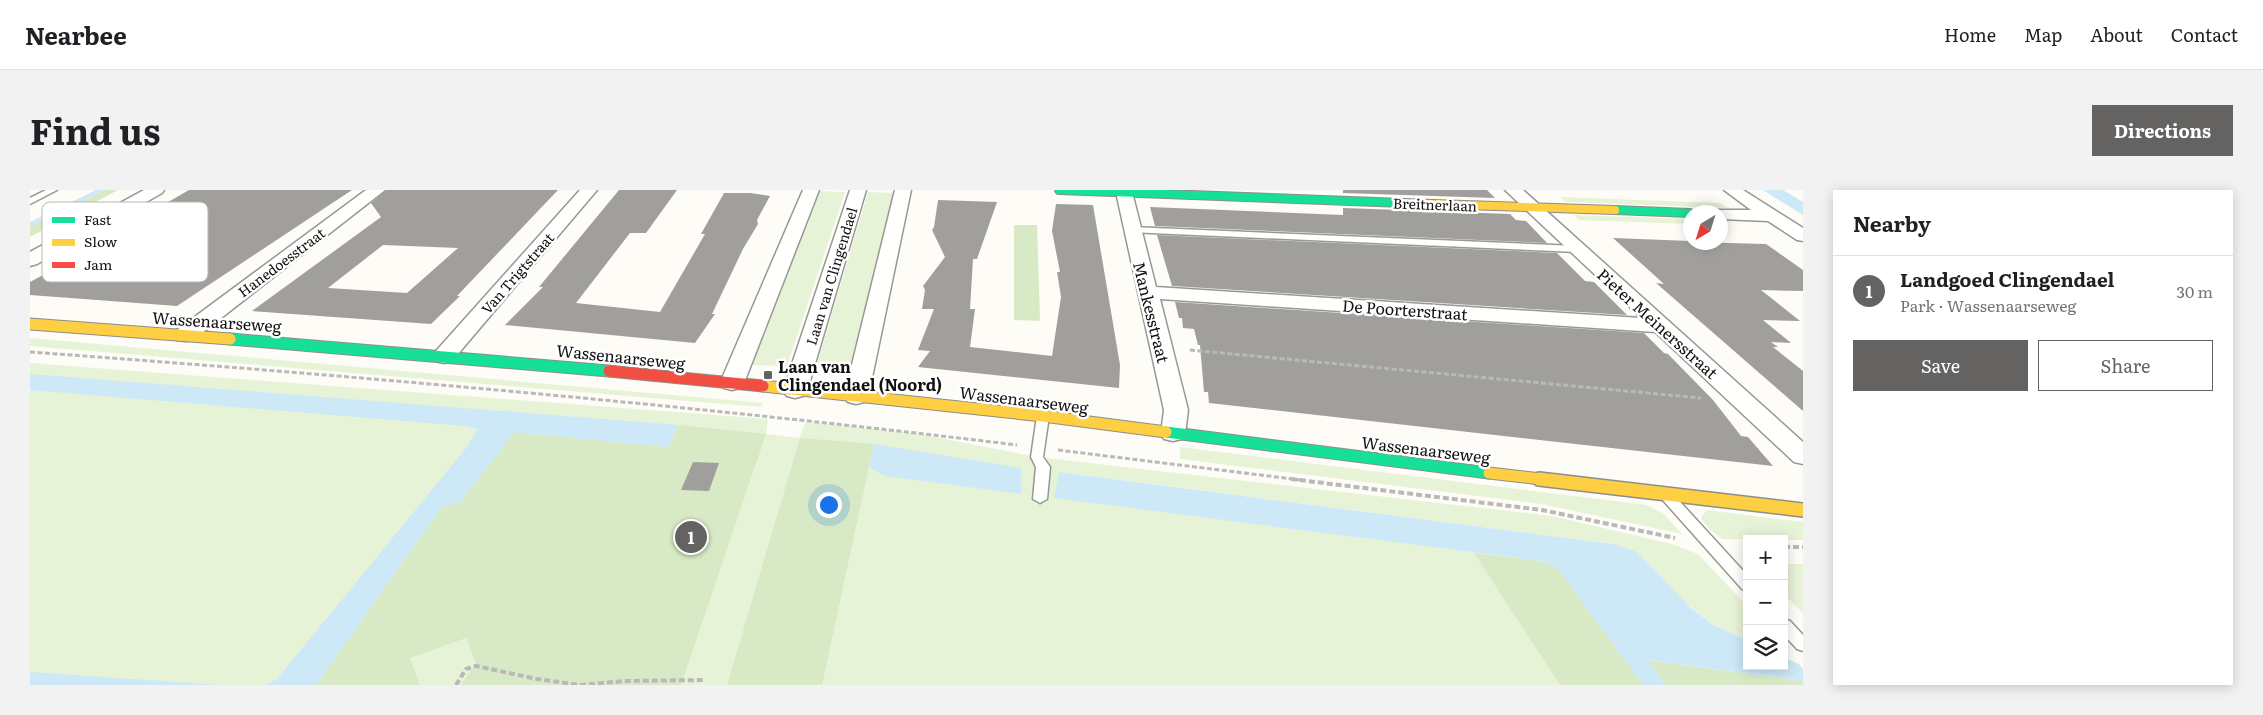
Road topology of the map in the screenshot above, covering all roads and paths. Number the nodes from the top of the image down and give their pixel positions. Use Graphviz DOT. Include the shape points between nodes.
graph roads {
  1 [pos="53,190"];
  2 [pos="156,190"];
  3 [pos="377,190"];
  4 [pos="589,190"];
  5 [pos="810,190"];
  6 [pos="858,190"];
  7 [pos="903,190"];
  8 [pos="1059,190"];
  9 [pos="1513,190"];
  10 [pos="1732,190"];
  11 [pos="1124,191"];
  12 [pos="30,201"];
  13 [pos="134,202"];
  14 [pos="1532,207"];
  15 [pos="1683,213"];
  16 [pos="1728,214"];
  17 [pos="1771,216"];
  18 [pos="1801,216"];
  19 [pos="1132,230"];
  20 [pos="1803,236"];
  21 [pos="1577,248"];
  22 [pos="42,253"];
  23 [pos="30,260"];
  24 [pos="1149,292"];
  25 [pos="30,324"];
  26 [pos="1660,326"];
  27 [pos="185,335"];
  28 [pos="1162,347"];
  29 [pos="30,352"];
  30 [pos="444,356"];
  31 [pos="732,383"];
  32 [pos="796,391"];
  33 [pos="856,397"];
  34 [pos="1702,398"];
  35 [pos="1042,416"];
  36 [pos="1173,434"];
  37 [pos="1038,448"];
  38 [pos="1803,456"];
  39 [pos="1666,495"];
  40 [pos="1040,499"];
  41 [pos="1803,510"];
  42 [pos="1708,543"];
  43 [pos="1788,547"];
  44 [pos="1803,547"];
  45 [pos="1743,581"];
  46 [pos="1788,629"];
  47 [pos="1803,645"];
  48 [pos="704,680"];
  49 [pos="456,685"];
  50 [pos="580,685"];
  1 -- 12 [label="lane"];
  2 -- 13 [label="street"];
  3 -- 27 [label="street, Hanedoesstraat"];
  4 -- 30 [label="street, Van Trigtstraat"];
  5 -- 31 [label="street"];
  6 -- 32 [label="street, Laan van Clingendael"];
  7 -- 33 [label="street"];
  8 -- 11 [label="street, Breitnerlaan"];
  9 -- 14 [label="street, Pieter Meinersstraat"];
  10 -- 17 [label="street"];
  11 -- 14 [label="street, Breitnerlaan"];
  11 -- 19 [label="street, Mankesstraat"];
  14 -- 15 [label="street, Breitnerlaan"];
  14 -- 21 [label="street, Pieter Meinersstraat"];
  16 -- 17 [label="street"];
  17 -- 18 [label="street"];
  17 -- 20 [label="street"];
  19 -- 21 [label="lane"];
  19 -- 24 [label="street, Mankesstraat"];
  21 -- 26 [label="street, Pieter Meinersstraat"];
  22 -- 23 [label="street"];
  24 -- 26 [label="street, De Poorterstraat"];
  24 -- 28 [label="street, Mankesstraat"];
  25 -- 27 [label="street, Wassenaarseweg"];
  26 -- 38 [label="street, Pieter Meinersstraat"];
  27 -- 30 [label="street, Wassenaarseweg"];
  28 -- 34 [label="path"];
  28 -- 36 [label="street, Mankesstraat" via="1176,410"];
  29 -- 37 [label="path" via="552,395 874,426"];
  30 -- 31 [label="street, Wassenaarseweg"];
  31 -- 32 [label="street, Wassenaarseweg"];
  32 -- 33 [label="street, Wassenaarseweg"];
  33 -- 35 [label="street, Wassenaarseweg"];
  35 -- 36 [label="street, Wassenaarseweg"];
  35 -- 37 [label="lane"];
  36 -- 39 [label="street, Wassenaarseweg"];
  37 -- 40 [label="lane" via="1037,456 1042,467"];
  37 -- 42 [label="path" via="1542,510"];
  39 -- 41 [label="street, Wassenaarseweg"];
  39 -- 42 [label="lane"];
  42 -- 45 [label="lane"];
  43 -- 44 [label="path"];
  46 -- 47 [label="lane"];
  48 -- 50 [label="path"];
  49 -- 50 [label="path" via="466,669 476,666"];
}
